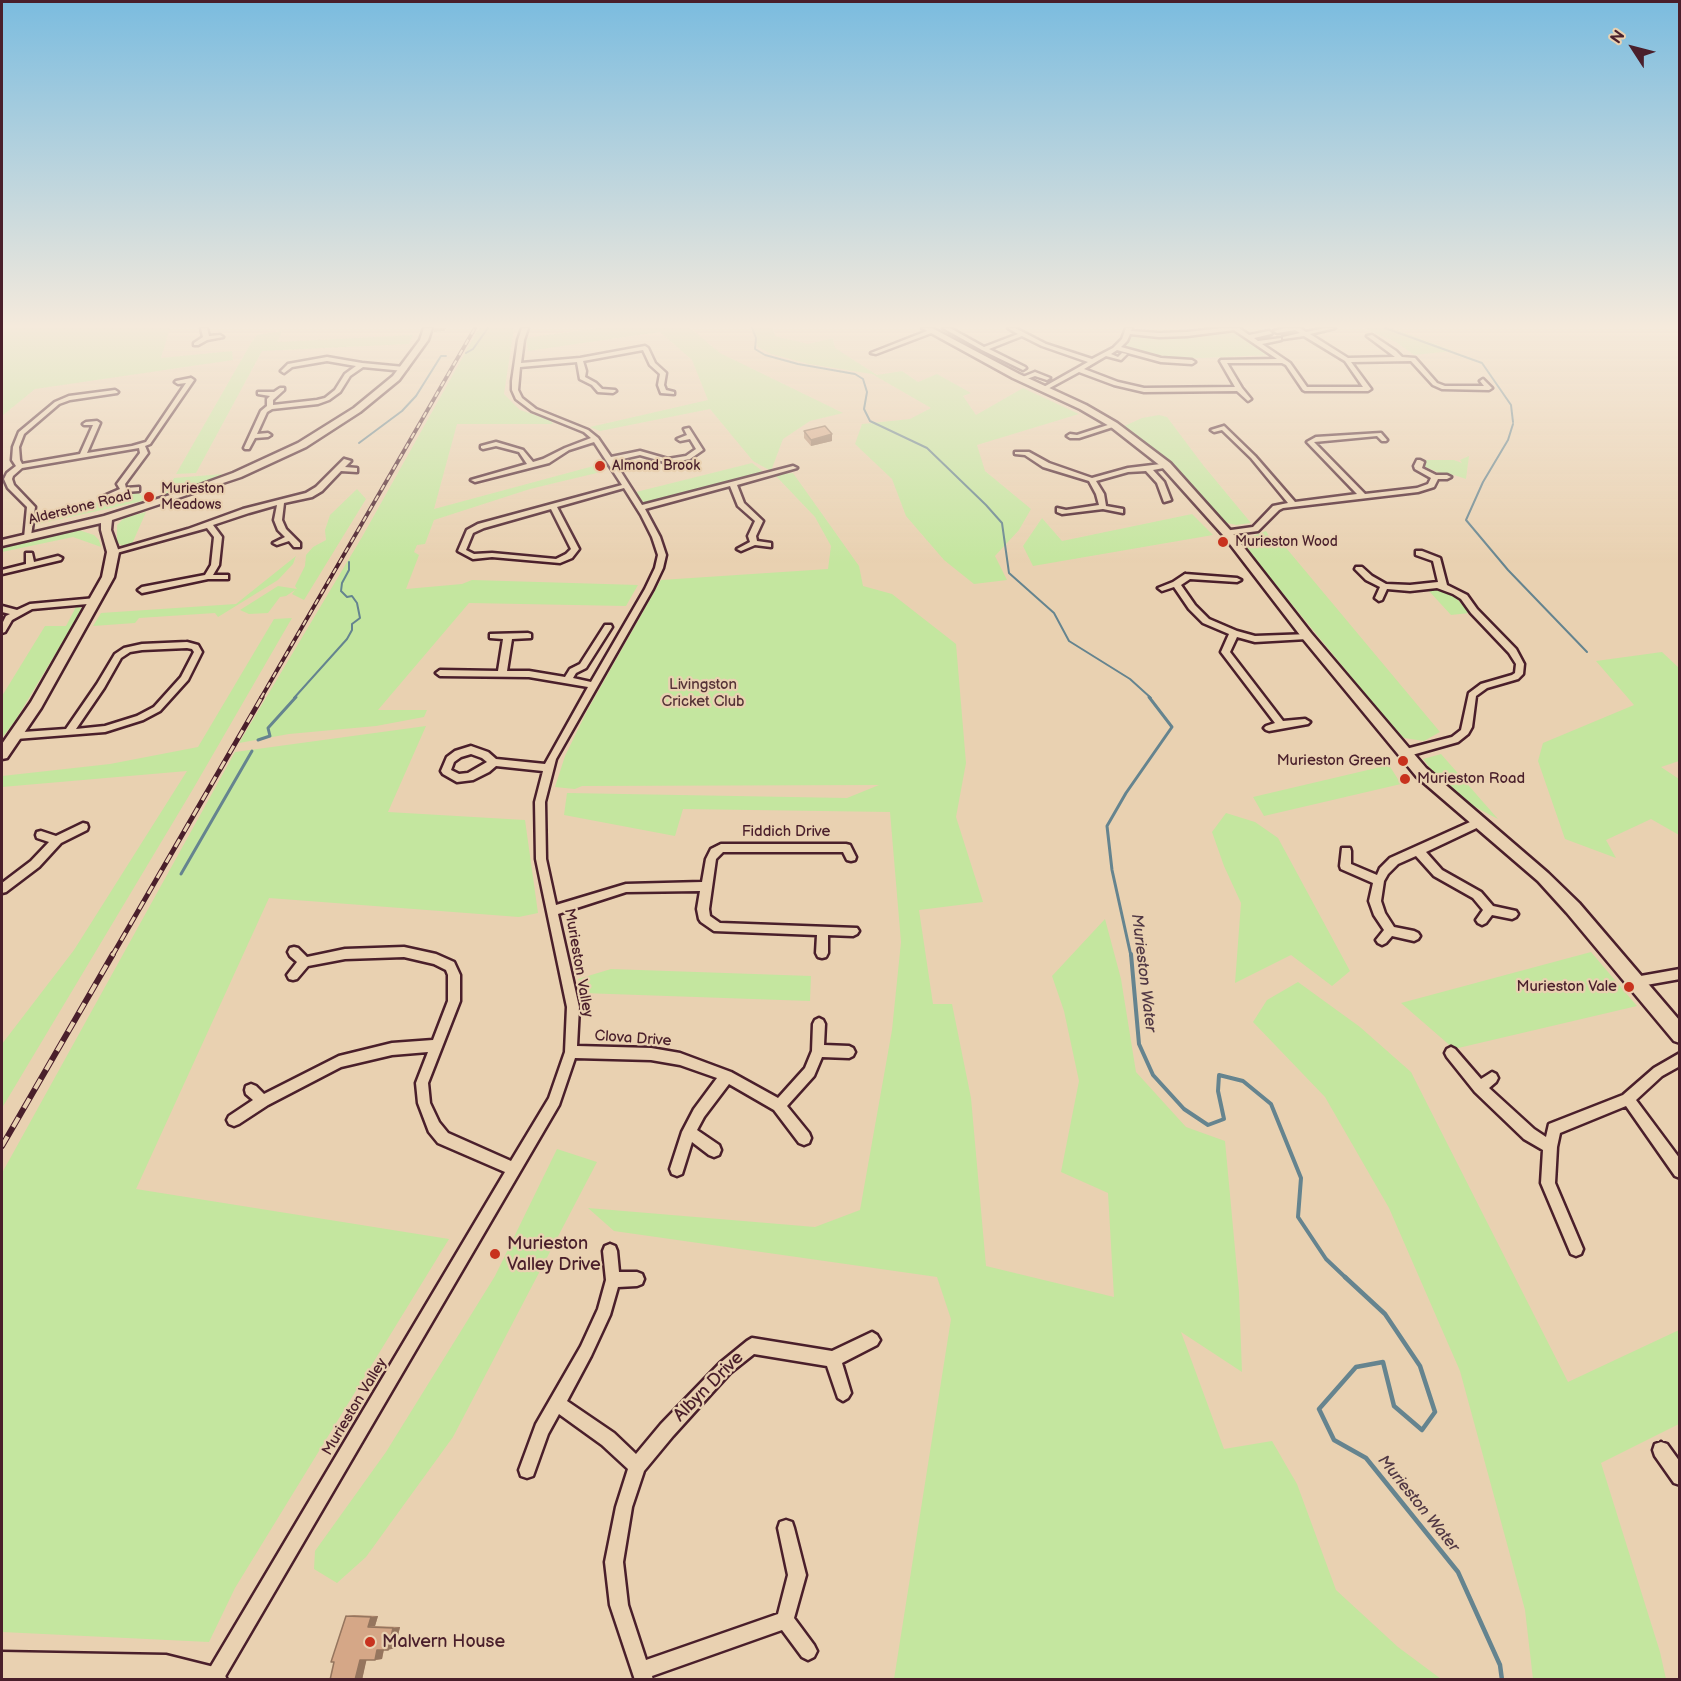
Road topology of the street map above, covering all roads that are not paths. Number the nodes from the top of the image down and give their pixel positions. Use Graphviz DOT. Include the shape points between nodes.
graph roads {
  1 [pos="53,406"];
  2 [pos="174,406"];
  3 [pos="275,406"];
  4 [pos="361,406"];
  5 [pos="529,406"];
  6 [pos="1082,406"];
  7 [pos="270,407"];
  8 [pos="107,420"];
  9 [pos="1215,420"];
  10 [pos="97,423"];
  11 [pos="86,424"];
  12 [pos="1114,425"];
  13 [pos="1224,428"];
  14 [pos="687,429"];
  15 [pos="1214,430"];
  16 [pos="1379,434"];
  17 [pos="268,435"];
  18 [pos="253,436"];
  19 [pos="692,436"];
  20 [pos="1075,438"];
  21 [pos="596,439"];
  22 [pos="680,439"];
  23 [pos="141,446"];
  24 [pos="483,447"];
  25 [pos="247,448"];
  26 [pos="1017,453"];
  27 [pos="83,455"];
  28 [pos="609,460"];
  29 [pos="347,461"];
  30 [pos="1420,462"];
  31 [pos="532,465"];
  32 [pos="1046,465"];
  33 [pos="1166,465"];
  34 [pos="20,466"];
  35 [pos="793,468"];
  36 [pos="1037,468"];
  37 [pos="340,469"];
  38 [pos="1148,469"];
  39 [pos="354,470"];
  40 [pos="1435,477"];
  41 [pos="1447,477"];
  42 [pos="475,480"];
  43 [pos="1092,480"];
  44 [pos="733,484"];
  45 [pos="625,486"];
  46 [pos="136,489"];
  47 [pos="124,490"];
  48 [pos="1176,495"];
  49 [pos="108,496"];
  50 [pos="1363,496"];
  51 [pos="281,502"];
  52 [pos="1293,504"];
  53 [pos="553,506"];
  54 [pos="1103,507"];
  55 [pos="639,508"];
  56 [pos="1120,511"];
  57 [pos="1064,512"];
  58 [pos="103,523"];
  59 [pos="209,525"];
  60 [pos="1227,533"];
  61 [pos="27,536"];
  62 [pos="289,538"];
  63 [pos="2,543"];
  64 [pos="277,543"];
  65 [pos="754,543"];
  66 [pos="297,545"];
  67 [pos="768,545"];
  68 [pos="741,549"];
  69 [pos="1442,549"];
  70 [pos="113,552"];
  71 [pos="1419,553"];
  72 [pos="29,555"];
  73 [pos="58,558"];
  74 [pos="1437,560"];
  75 [pos="30,565"];
  76 [pos="1359,569"];
  77 [pos="2,572"];
  78 [pos="159,575"];
  79 [pos="208,577"];
  80 [pos="225,577"];
  81 [pos="1237,580"];
  82 [pos="1176,584"];
  83 [pos="159,586"];
  84 [pos="1384,586"];
  85 [pos="1443,587"];
  86 [pos="1162,588"];
  87 [pos="142,590"];
  88 [pos="1379,598"];
  89 [pos="96,601"];
  90 [pos="2,609"];
  91 [pos="17,613"];
  92 [pos="608,627"];
  93 [pos="2,630"];
  94 [pos="1234,633"];
  95 [pos="493,636"];
  96 [pos="508,636"];
  97 [pos="528,636"];
  98 [pos="1307,636"];
  99 [pos="440,673"];
  100 [pos="502,673"];
  101 [pos="567,681"];
  102 [pos="593,685"];
  103 [pos="1305,722"];
  104 [pos="1281,725"];
  105 [pos="1269,728"];
  106 [pos="69,732"];
  107 [pos="16,736"];
  108 [pos="1405,753"];
  109 [pos="2,754"];
  110 [pos="494,762"];
  111 [pos="549,768"];
  112 [pos="1479,822"];
  113 [pos="83,827"];
  114 [pos="41,835"];
  115 [pos="57,840"];
  116 [pos="1346,851"];
  117 [pos="1418,851"];
  118 [pos="851,857"];
  119 [pos="1378,881"];
  120 [pos="707,886"];
  121 [pos="2,890"];
  122 [pos="1490,910"];
  123 [pos="552,911"];
  124 [pos="1512,914"];
  125 [pos="1482,920"];
  126 [pos="823,931"];
  127 [pos="853,931"];
  128 [pos="1414,936"];
  129 [pos="294,952"];
  130 [pos="822,953"];
  131 [pos="305,962"];
  132 [pos="1680,974"];
  133 [pos="293,975"];
  134 [pos="1635,981"];
  135 [pos="819,1024"];
  136 [pos="1680,1035"];
  137 [pos="437,1044"];
  138 [pos="818,1051"];
  139 [pos="571,1052"];
  140 [pos="849,1052"];
  141 [pos="1451,1053"];
  142 [pos="1680,1059"];
  143 [pos="727,1076"];
  144 [pos="1492,1078"];
  145 [pos="1480,1088"];
  146 [pos="251,1090"];
  147 [pos="1628,1099"];
  148 [pos="263,1101"];
  149 [pos="779,1106"];
  150 [pos="234,1120"];
  151 [pos="688,1132"];
  152 [pos="804,1138"];
  153 [pos="1550,1147"];
  154 [pos="714,1150"];
  155 [pos="514,1169"];
  156 [pos="677,1169"];
  157 [pos="1680,1171"];
  158 [pos="1576,1249"];
  159 [pos="609,1251"];
  160 [pos="637,1279"];
  161 [pos="613,1280"];
  162 [pos="872,1340"];
  163 [pos="833,1359"];
  164 [pos="843,1393"];
  165 [pos="558,1404"];
  166 [pos="1661,1450"];
  167 [pos="638,1466"];
  168 [pos="526,1470"];
  169 [pos="1680,1477"];
  170 [pos="786,1528"];
  171 [pos="785,1620"];
  172 [pos="808,1651"];
  173 [pos="2,1665"];
  174 [pos="643,1675"];
  175 [pos="214,1679"];
  1 -- 34 [label="street" via="21,433 16,447"];
  2 -- 23 [label="street" via="152,440"];
  3 -- 7 [label="street"];
  4 -- 58 [label="street, Alderstone Road" via="302,445 217,483"];
  5 -- 21 [label="street, Murieston Valley"];
  6 -- 12 [label="street"];
  7 -- 18 [label="street" via="264,411"];
  8 -- 10 [label="street"];
  9 -- 13 [label="street"];
  10 -- 11 [label="street"];
  10 -- 27 [label="street"];
  12 -- 20 [label="street"];
  12 -- 33 [label="street"];
  13 -- 15 [label="street"];
  13 -- 52 [label="street"];
  14 -- 19 [label="street"];
  16 -- 50 [label="street" via="1310,442"];
  17 -- 18 [label="street"];
  18 -- 25 [label="street"];
  19 -- 22 [label="street"];
  19 -- 28 [label="street" via="700,450 688,458 663,461 640,453"];
  21 -- 28 [label="street, Murieston Valley"];
  21 -- 31 [label="street"];
  23 -- 27 [label="street"];
  23 -- 47 [label="street" via="144,453 121,484"];
  24 -- 31 [label="street" via="498,441 521,452"];
  26 -- 32 [label="street" via="1028,452"];
  27 -- 34 [label="street"];
  28 -- 45 [label="street, Murieston Valley"];
  29 -- 37 [label="street"];
  30 -- 40 [label="street" via="1419,469"];
  31 -- 42 [label="street" via="490,472"];
  32 -- 36 [label="street"];
  32 -- 43 [label="street"];
  33 -- 38 [label="street"];
  33 -- 60 [label="street"];
  34 -- 61 [label="street" via="8,479 31,507"];
  35 -- 44 [label="street"];
  37 -- 39 [label="street"];
  37 -- 51 [label="street" via="309,495"];
  38 -- 43 [label="street"];
  38 -- 48 [label="street" via="1167,497"];
  40 -- 41 [label="street"];
  40 -- 50 [label="street" via="1431,485 1418,490"];
  43 -- 54 [label="street"];
  44 -- 55 [label="street"];
  44 -- 65 [label="street" via="741,504 759,521 752,536"];
  45 -- 53 [label="street"];
  45 -- 55 [label="street, Murieston Valley"];
  46 -- 47 [label="street"];
  47 -- 49 [label="street"];
  50 -- 52 [label="street"];
  51 -- 59 [label="street"];
  51 -- 62 [label="street" via="278,520"];
  52 -- 60 [label="street" via="1276,508 1255,529"];
  53 -- 53 [label="street" via="574,549 569,556 557,561 473,557 462,551 470,532 481,526"];
  54 -- 56 [label="street"];
  54 -- 57 [label="street"];
  55 -- 102 [label="street, Murieston Valley" via="660,548 659,568"];
  58 -- 61 [label="street, Alderstone Road"];
  58 -- 70 [label="street"];
  59 -- 70 [label="street"];
  59 -- 79 [label="street" via="218,537 215,565"];
  60 -- 98 [label="street"];
  61 -- 63 [label="street, Alderstone Road"];
  62 -- 64 [label="street"];
  62 -- 66 [label="street"];
  65 -- 67 [label="street"];
  65 -- 68 [label="street"];
  69 -- 74 [label="street"];
  70 -- 89 [label="street" via="108,577"];
  71 -- 74 [label="street"];
  72 -- 75 [label="street"];
  73 -- 75 [label="street"];
  74 -- 85 [label="street"];
  75 -- 77 [label="street"];
  76 -- 84 [label="street"];
  78 -- 83 [label="street"];
  79 -- 80 [label="street"];
  79 -- 83 [label="street"];
  81 -- 82 [label="street" via="1227,575 1188,576"];
  82 -- 86 [label="street"];
  82 -- 94 [label="street" via="1206,621"];
  83 -- 87 [label="street"];
  84 -- 85 [label="street"];
  84 -- 88 [label="street"];
  85 -- 108 [label="street" via="1464,597 1513,651 1520,669 1515,677 1472,695 1467,727 1455,740"];
  89 -- 91 [label="street" via="38,605"];
  89 -- 107 [label="street"];
  90 -- 91 [label="street"];
  91 -- 93 [label="street"];
  92 -- 101 [label="street" via="583,666 573,671"];
  94 -- 98 [label="street" via="1255,639"];
  94 -- 104 [label="street" via="1225,652"];
  95 -- 96 [label="street"];
  96 -- 97 [label="street"];
  96 -- 100 [label="street"];
  98 -- 108 [label="street"];
  99 -- 100 [label="street"];
  100 -- 101 [label="street"];
  101 -- 102 [label="street"];
  102 -- 111 [label="street, Murieston Valley"];
  103 -- 104 [label="street"];
  104 -- 105 [label="street"];
  106 -- 106 [label="street" via="105,729 157,709 185,678 198,652 195,647 142,647 118,656"];
  106 -- 107 [label="street"];
  107 -- 109 [label="street"];
  108 -- 112 [label="street" via="1435,786"];
  110 -- 111 [label="street"];
  111 -- 123 [label="street, Murieston Valley" via="540,802 539,832"];
  112 -- 117 [label="street"];
  112 -- 134 [label="street" via="1544,877"];
  113 -- 115 [label="street"];
  114 -- 115 [label="street"];
  115 -- 121 [label="street"];
  116 -- 119 [label="street" via="1345,866"];
  117 -- 119 [label="street" via="1394,861"];
  117 -- 122 [label="street" via="1438,873 1477,895"];
  118 -- 120 [label="street, Fiddich Drive" via="846,848 721,848 711,859"];
  119 -- 128 [label="street" via="1376,901 1386,936"];
  120 -- 123 [label="street" via="626,888"];
  120 -- 126 [label="street, Fiddich Drive" via="705,919 718,928"];
  122 -- 124 [label="street"];
  122 -- 125 [label="street"];
  123 -- 139 [label="street, Murieston Valley" via="573,1007"];
  126 -- 127 [label="street, Fiddich Drive"];
  126 -- 130 [label="street"];
  129 -- 131 [label="street"];
  131 -- 133 [label="street"];
  131 -- 137 [label="street" via="345,954 404,952 450,966 454,1001"];
  132 -- 134 [label="street"];
  134 -- 136 [label="street"];
  135 -- 138 [label="street"];
  137 -- 148 [label="street" via="392,1049 339,1062"];
  137 -- 155 [label="street" via="422,1083 424,1103 434,1127 443,1138"];
  138 -- 140 [label="street"];
  138 -- 149 [label="street" via="810,1071"];
  139 -- 143 [label="street, Clova Drive" via="651,1054 680,1059"];
  139 -- 155 [label="street, Murieston Valley" via="554,1101"];
  141 -- 145 [label="street"];
  142 -- 147 [label="street" via="1658,1072"];
  143 -- 149 [label="street, Clova Drive"];
  143 -- 151 [label="street"];
  144 -- 145 [label="street"];
  145 -- 153 [label="street" via="1529,1134"];
  146 -- 148 [label="street"];
  147 -- 153 [label="street" via="1554,1129"];
  147 -- 157 [label="street"];
  148 -- 150 [label="street"];
  149 -- 152 [label="street, Clova Drive"];
  151 -- 154 [label="street"];
  151 -- 156 [label="street"];
  153 -- 158 [label="street" via="1548,1183"];
  155 -- 175 [label="street, Murieston Valley"];
  159 -- 161 [label="street"];
  160 -- 161 [label="street"];
  161 -- 165 [label="street" via="605,1310"];
  162 -- 163 [label="street"];
  163 -- 164 [label="street"];
  163 -- 167 [label="street, Albyn Drive" via="752,1346 724,1368"];
  165 -- 167 [label="street"];
  165 -- 168 [label="street" via="542,1430"];
  166 -- 169 [label="street"];
  167 -- 174 [label="street, Albyn Drive" via="624,1507 614,1562 619,1605"];
  170 -- 171 [label="street" via="797,1575"];
  171 -- 172 [label="street"];
  171 -- 174 [label="street, Albyn Drive"];
  173 -- 175 [label="street" via="166,1668"];
}
